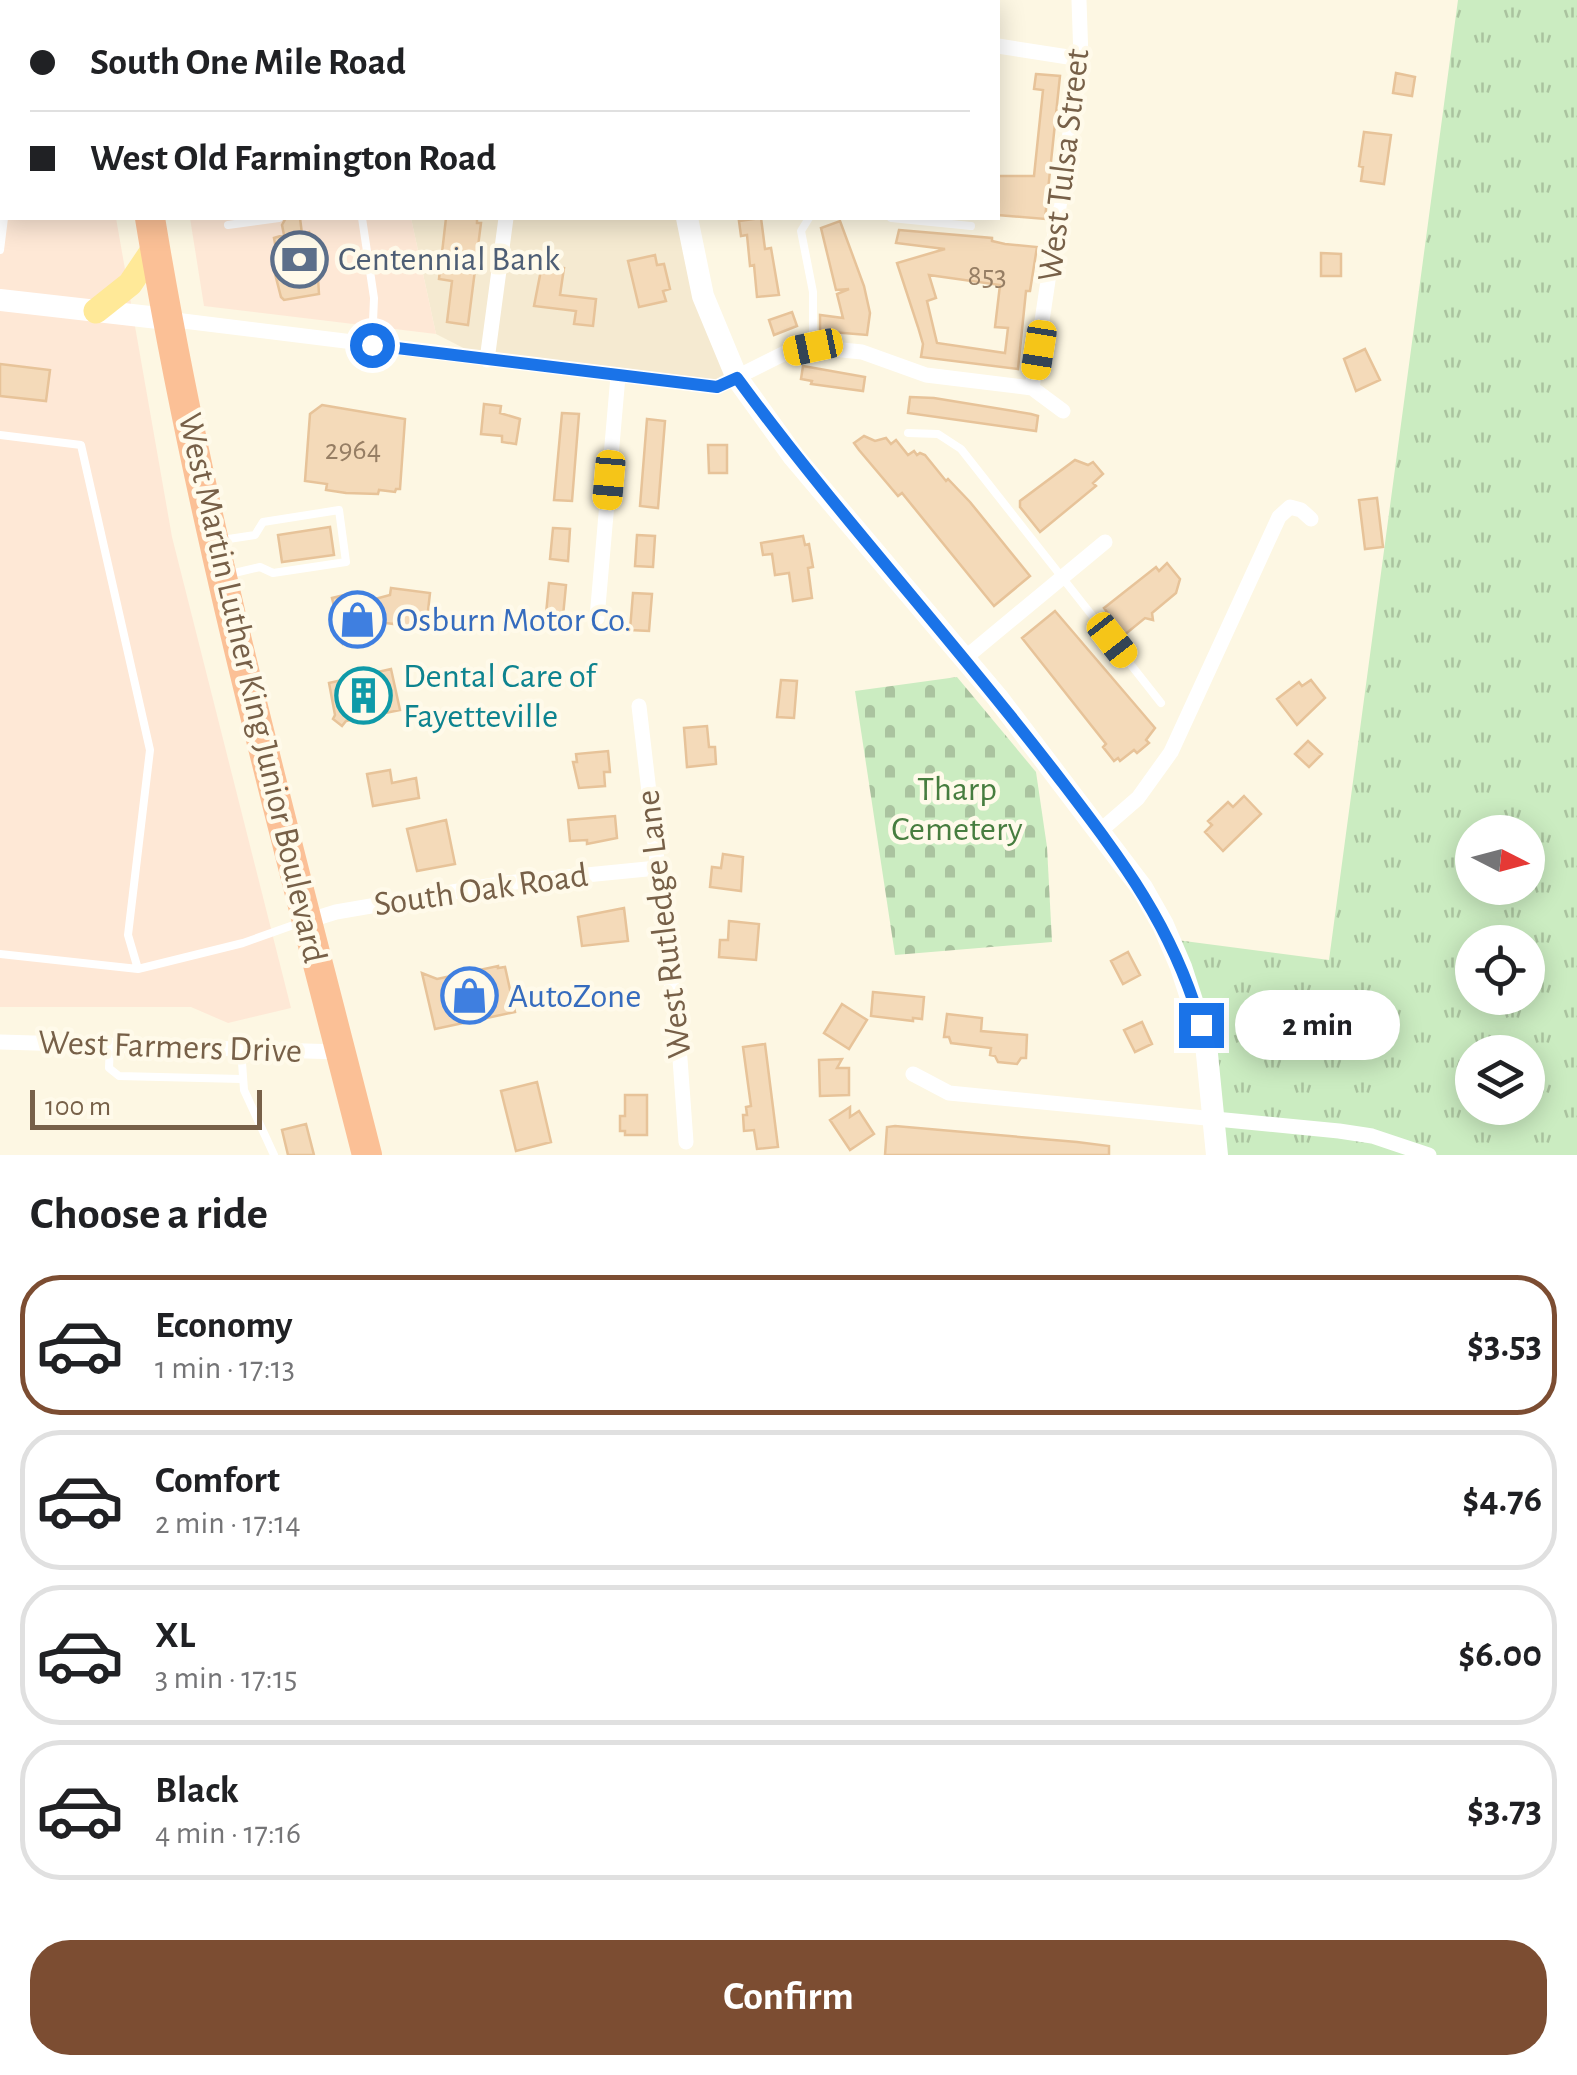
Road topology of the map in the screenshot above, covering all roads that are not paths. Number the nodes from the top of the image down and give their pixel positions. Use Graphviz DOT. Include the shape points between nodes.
graph roads {
  1 [pos="1079,0"];
  2 [pos="1000,46"];
  3 [pos="1081,59"];
  4 [pos="4,220"];
  5 [pos="265,220"];
  6 [pos="362,220"];
  7 [pos="506,220"];
  8 [pos="687,220"];
  9 [pos="808,220"];
  10 [pos="911,220"];
  11 [pos="228,225"];
  12 [pos="971,226"];
  13 [pos="153,232"];
  14 [pos="0,250"];
  15 [pos="0,300"];
  16 [pos="96,311"];
  17 [pos="167,319"];
  18 [pos="372,345"];
  19 [pos="813,347"];
  20 [pos="487,360"];
  21 [pos="618,376"];
  22 [pos="737,378"];
  23 [pos="1032,388"];
  24 [pos="1063,410"];
  25 [pos="908,433"];
  26 [pos="0,435"];
  27 [pos="1311,520"];
  28 [pos="212,542"];
  29 [pos="1105,542"];
  30 [pos="220,576"];
  31 [pos="1062,577"];
  32 [pos="598,618"];
  33 [pos="966,658"];
  34 [pos="1161,703"];
  35 [pos="639,706"];
  36 [pos="1100,831"];
  37 [pos="658,868"];
  38 [pos="306,920"];
  39 [pos="0,954"];
  40 [pos="138,969"];
  41 [pos="0,1042"];
  42 [pos="110,1046"];
  43 [pos="241,1049"];
  44 [pos="340,1052"];
  45 [pos="912,1074"];
  46 [pos="241,1079"];
  47 [pos="1215,1118"];
  48 [pos="686,1142"];
  49 [pos="274,1155"];
  50 [pos="367,1155"];
  51 [pos="1217,1155"];
  52 [pos="1428,1155"];
  1 -- 3 [label="street, West Tulsa Street"];
  2 -- 3 [label="street"];
  3 -- 23 [label="street, West Tulsa Street"];
  4 -- 14 [label="lane"];
  5 -- 11 [label="lane"];
  6 -- 18 [label="lane" via="374,298"];
  7 -- 20 [label="street"];
  8 -- 22 [label="street" via="702,296"];
  9 -- 19 [label="lane" via="801,231 813,292"];
  10 -- 12 [label="lane"];
  13 -- 16 [label="main road" via="130,284"];
  13 -- 17 [label="highway, West Martin Luther King Junior Boulevard"];
  15 -- 16 [label="street"];
  16 -- 17 [label="street"];
  17 -- 18 [label="street"];
  17 -- 28 [label="highway, West Martin Luther King Junior Boulevard"];
  18 -- 20 [label="street"];
  19 -- 22 [label="street" via="787,352"];
  19 -- 23 [label="street" via="862,352 926,375"];
  20 -- 21 [label="street"];
  21 -- 22 [label="street" via="717,387"];
  21 -- 32 [label="street"];
  22 -- 33 [label="street" via="794,457"];
  23 -- 24 [label="street"];
  25 -- 31 [label="lane" via="938,434 961,448"];
  26 -- 40 [label="lane" via="81,446 150,750 128,935"];
  27 -- 36 [label="street" via="1290,507 1279,517 1171,752 1138,798"];
  28 -- 30 [label="highway, West Martin Luther King Junior Boulevard"];
  28 -- 30 [label="lane" via="255,535 264,522 339,510 346,562"];
  29 -- 31 [label="street"];
  30 -- 38 [label="highway, West Martin Luther King Junior Boulevard"];
  31 -- 33 [label="street"];
  31 -- 34 [label="lane"];
  33 -- 36 [label="street"];
  35 -- 37 [label="street, West Rutledge Lane"];
  36 -- 47 [label="street" via="1142,888 1181,966 1206,1044"];
  37 -- 38 [label="street, South Oak Road" via="505,883"];
  37 -- 48 [label="street, West Rutledge Lane"];
  38 -- 40 [label="lane"];
  38 -- 44 [label="highway, West Martin Luther King Junior Boulevard"];
  39 -- 40 [label="lane"];
  41 -- 42 [label="street, West Farmers Drive"];
  42 -- 43 [label="street, West Farmers Drive"];
  42 -- 46 [label="lane" via="109,1068 119,1076"];
  43 -- 44 [label="street, West Farmers Drive"];
  43 -- 46 [label="lane"];
  44 -- 50 [label="highway, West Martin Luther King Junior Boulevard"];
  45 -- 47 [label="street" via="949,1093"];
  46 -- 49 [label="lane"];
  47 -- 51 [label="street"];
  47 -- 52 [label="street" via="1372,1136"];
}
